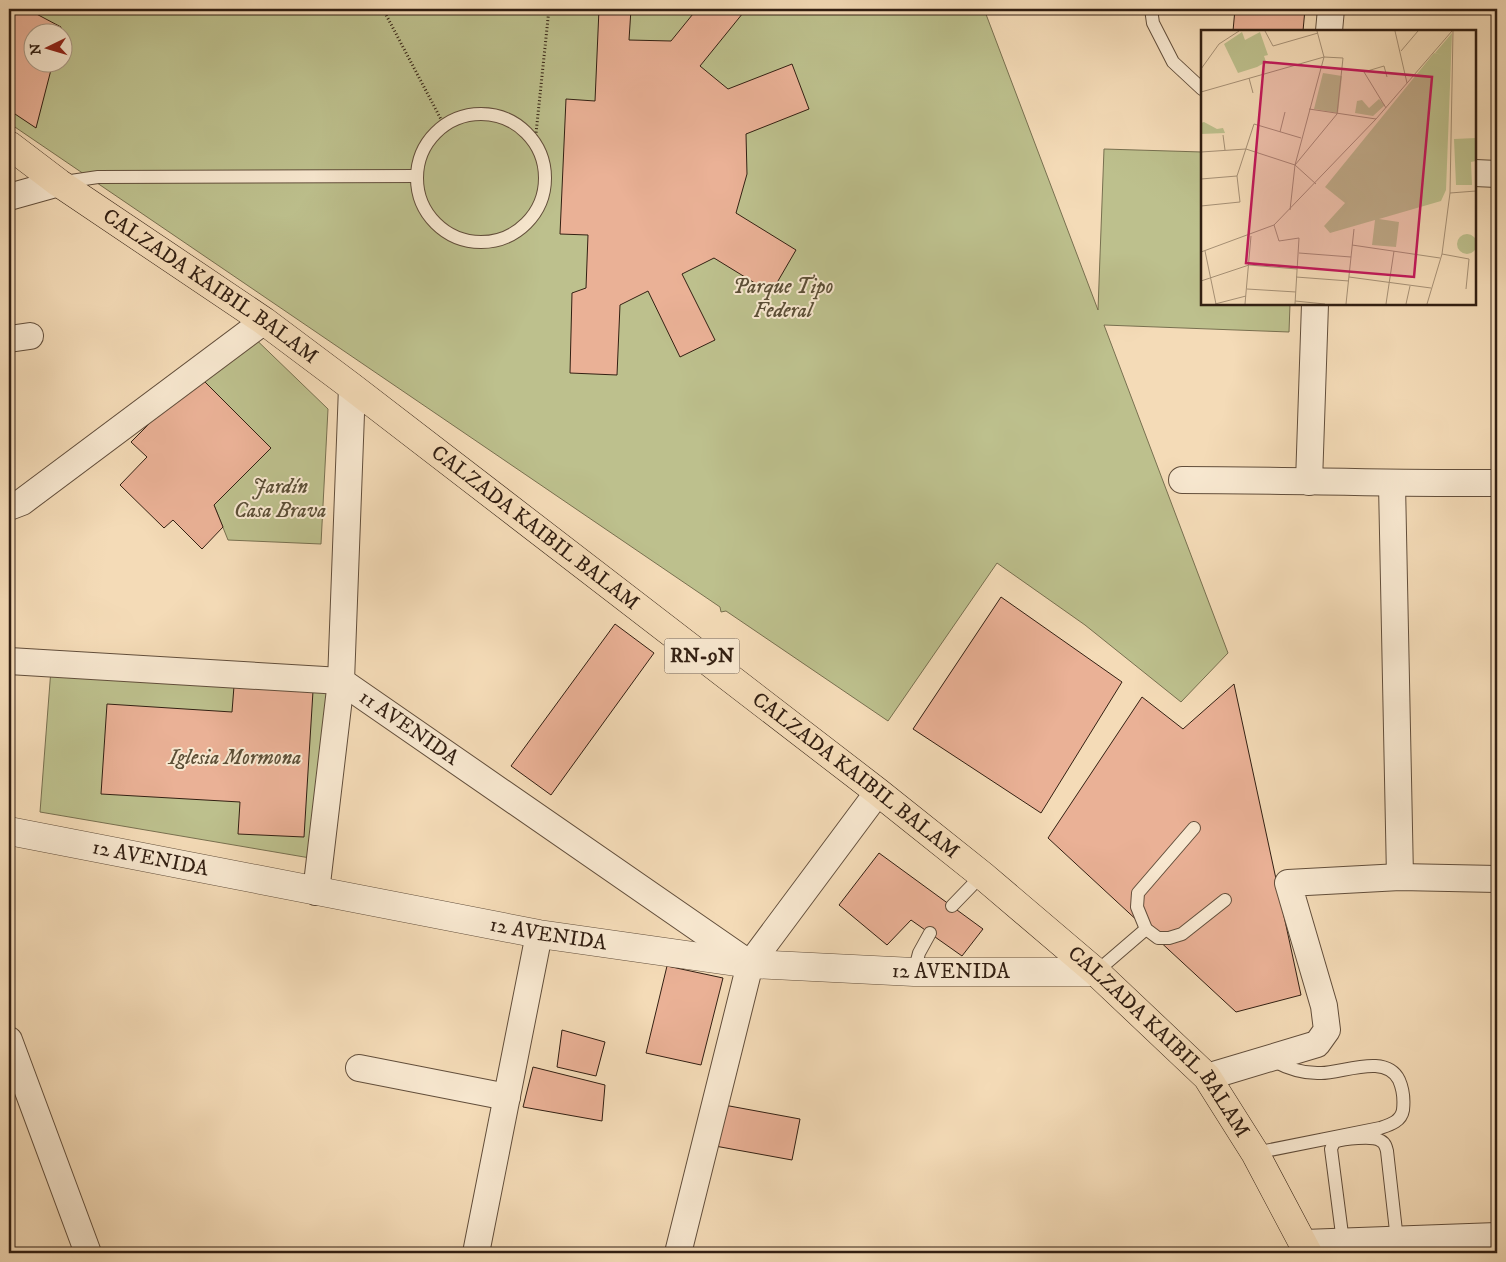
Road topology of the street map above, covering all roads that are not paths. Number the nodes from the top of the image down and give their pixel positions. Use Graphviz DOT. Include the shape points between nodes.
graph roads {
  1 [pos="1151,9"];
  2 [pos="1331,9"];
  3 [pos="1329,30"];
  4 [pos="1201,88"];
  5 [pos="9,145"];
  6 [pos="1476,173"];
  7 [pos="1497,174"];
  8 [pos="417,176"];
  9 [pos="59,183"];
  10 [pos="9,197"];
  11 [pos="1315,305"];
  12 [pos="264,321"];
  13 [pos="352,387"];
  14 [pos="1182,480"];
  15 [pos="1309,482"];
  16 [pos="1497,483"];
  17 [pos="1392,484"];
  18 [pos="9,507"];
  19 [pos="9,661"];
  20 [pos="341,681"];
  21 [pos="878,792"];
  22 [pos="1194,828"];
  23 [pos="9,831"];
  24 [pos="982,875"];
  25 [pos="1400,877"];
  26 [pos="1497,879"];
  27 [pos="316,892"];
  28 [pos="1226,900"];
  29 [pos="952,906"];
  30 [pos="1146,928"];
  31 [pos="930,933"];
  32 [pos="538,934"];
  33 [pos="750,964"];
  34 [pos="914,972"];
  35 [pos="1096,972"];
  36 [pos="9,1040"];
  37 [pos="1268,1058"];
  38 [pos="359,1068"];
  39 [pos="1207,1077"];
  40 [pos="506,1097"];
  41 [pos="1255,1153"];
  42 [pos="1497,1236"];
  43 [pos="1397,1240"];
  44 [pos="1343,1242"];
  45 [pos="1306,1248"];
  46 [pos="88,1253"];
  47 [pos="476,1253"];
  48 [pos="678,1253"];
  1 -- 4 [label="lane" via="1153,23 1173,62"];
  2 -- 3 [label="street"];
  5 -- 9 [label="main road, CALZADA KAIBIL BALAM / RN-9N"];
  6 -- 7 [label="street"];
  8 -- 8 [label="lane" via="419,195 427,213 457,238 476,242 495,241 530,220 540,203 545,182 543,162 535,143 521,127 503,117 483,113 462,116 430,139 421,156"];
  8 -- 9 [label="lane" via="98,176"];
  9 -- 10 [label="street"];
  9 -- 12 [label="main road, CALZADA KAIBIL BALAM / RN-9N"];
  11 -- 15 [label="street"];
  12 -- 13 [label="main road, CALZADA KAIBIL BALAM / RN-9N"];
  12 -- 18 [label="street" via="22,502"];
  13 -- 20 [label="street"];
  13 -- 21 [label="main road, CALZADA KAIBIL BALAM / RN-9N"];
  14 -- 15 [label="street"];
  15 -- 17 [label="street"];
  16 -- 17 [label="street"];
  17 -- 25 [label="street"];
  19 -- 20 [label="street, 11 AVENIDA"];
  20 -- 27 [label="street"];
  20 -- 33 [label="street, 11 AVENIDA"];
  21 -- 24 [label="main road, CALZADA KAIBIL BALAM / RN-9N"];
  21 -- 33 [label="street"];
  22 -- 30 [label="lane" via="1138,893 1136,907"];
  23 -- 27 [label="street, 12 AVENIDA"];
  24 -- 29 [label="lane"];
  24 -- 35 [label="main road, CALZADA KAIBIL BALAM / RN-9N"];
  25 -- 26 [label="street"];
  25 -- 37 [label="street" via="1288,883 1324,1006 1327,1030 1317,1044"];
  27 -- 32 [label="street, 12 AVENIDA"];
  28 -- 30 [label="lane" via="1182,934 1158,938"];
  30 -- 35 [label="lane"];
  31 -- 34 [label="lane" via="919,953"];
  32 -- 33 [label="street, 12 AVENIDA"];
  32 -- 40 [label="street"];
  33 -- 34 [label="street, 12 AVENIDA"];
  33 -- 48 [label="street"];
  34 -- 35 [label="street, 12 AVENIDA"];
  35 -- 39 [label="main road, CALZADA KAIBIL BALAM / RN-9N"];
  36 -- 46 [label="street"];
  37 -- 39 [label="street"];
  37 -- 41 [label="lane" via="1300,1072 1322,1073 1383,1066 1396,1075 1402,1088 1403,1112 1400,1119 1380,1128"];
  38 -- 40 [label="street"];
  39 -- 41 [label="main road, CALZADA KAIBIL BALAM / RN-9N"];
  40 -- 47 [label="street"];
  41 -- 45 [label="main road, CALZADA KAIBIL BALAM / RN-9N"];
  42 -- 43 [label="street"];
  43 -- 44 [label="street"];
  43 -- 44 [label="lane" via="1387,1151 1378,1139 1365,1138 1334,1142 1332,1149"];
  44 -- 45 [label="street"];
}
